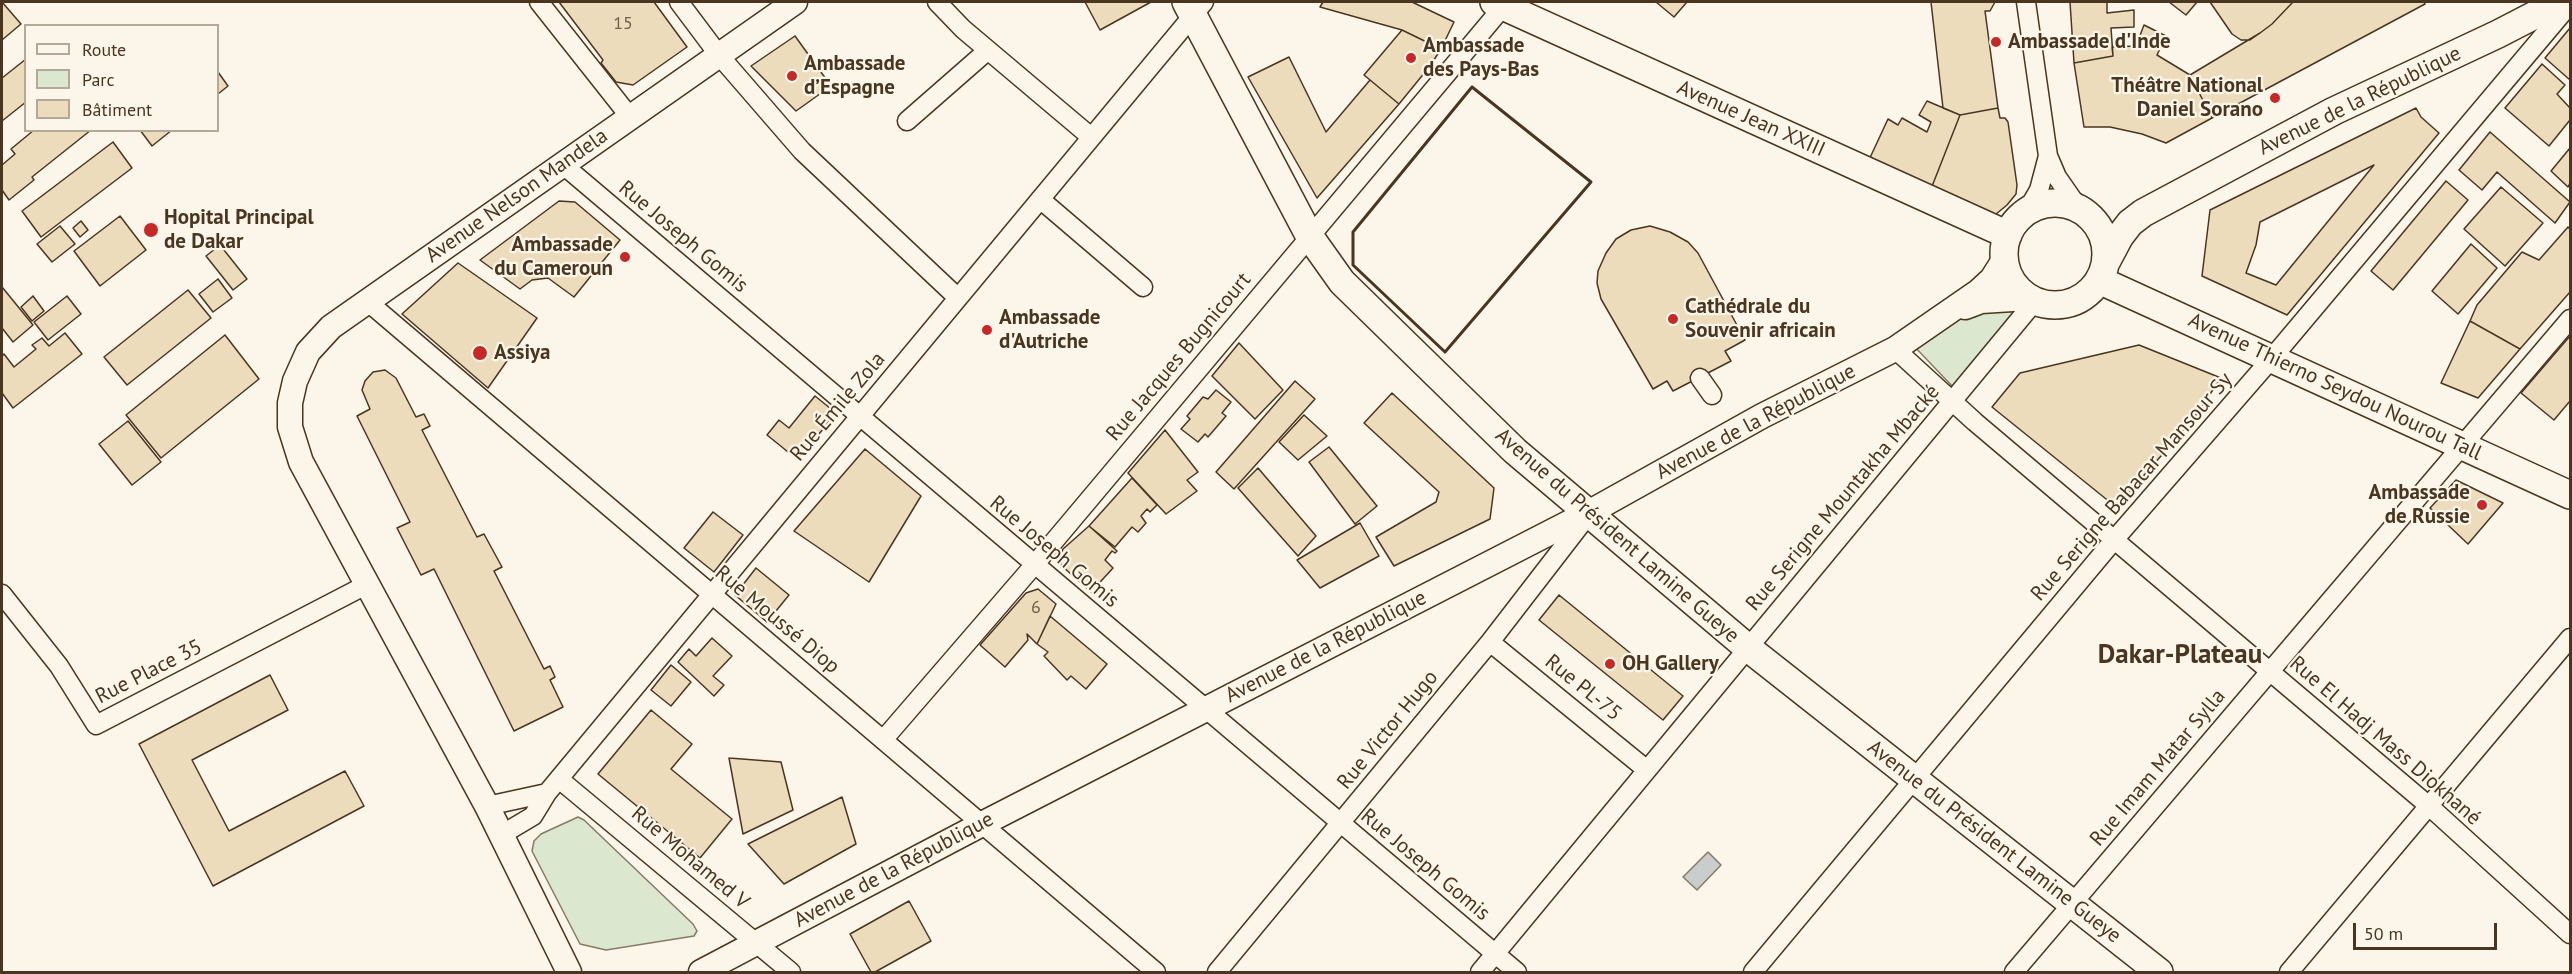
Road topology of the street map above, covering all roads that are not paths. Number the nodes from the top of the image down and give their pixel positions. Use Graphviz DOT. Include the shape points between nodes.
graph roads {
  1 [pos="539,2"];
  2 [pos="679,2"];
  3 [pos="795,2"];
  4 [pos="937,2"];
  5 [pos="2026,2"];
  6 [pos="2560,2"];
  7 [pos="1501,3"];
  8 [pos="2571,4"];
  9 [pos="1194,6"];
  10 [pos="987,51"];
  11 [pos="718,54"];
  12 [pos="630,117"];
  13 [pos="907,121"];
  14 [pos="1091,137"];
  15 [pos="2048,156"];
  16 [pos="562,164"];
  17 [pos="1040,199"];
  18 [pos="2161,203"];
  19 [pos="2080,210"];
  20 [pos="2025,214"];
  21 [pos="1310,237"];
  22 [pos="2006,248"];
  23 [pos="2102,272"];
  24 [pos="1143,287"];
  25 [pos="958,298"];
  26 [pos="2032,300"];
  27 [pos="368,302"];
  28 [pos="1946,315"];
  29 [pos="2571,319"];
  30 [pos="1895,349"];
  31 [pos="2272,358"];
  32 [pos="1700,378"];
  33 [pos="1713,395"];
  34 [pos="1952,401"];
  35 [pos="860,416"];
  36 [pos="2463,446"];
  37 [pos="2571,495"];
  38 [pos="1590,512"];
  39 [pos="2114,540"];
  40 [pos="1035,564"];
  41 [pos="366,585"];
  42 [pos="2,594"];
  43 [pos="712,594"];
  44 [pos="2571,638"];
  45 [pos="1490,642"];
  46 [pos="1748,648"];
  47 [pos="2270,672"];
  48 [pos="1204,710"];
  49 [pos="883,740"];
  50 [pos="1647,770"];
  51 [pos="560,779"];
  52 [pos="1915,780"];
  53 [pos="548,793"];
  54 [pos="487,806"];
  55 [pos="2428,806"];
  56 [pos="1340,823"];
  57 [pos="982,824"];
  58 [pos="501,835"];
  59 [pos="2072,904"];
  60 [pos="2571,934"];
  61 [pos="757,943"];
  62 [pos="1495,954"];
  63 [pos="569,972"];
  64 [pos="701,972"];
  65 [pos="791,972"];
  66 [pos="1156,972"];
  67 [pos="1217,972"];
  68 [pos="1480,972"];
  69 [pos="1517,972"];
  70 [pos="1753,972"];
  71 [pos="2014,972"];
  72 [pos="2158,972"];
  73 [pos="2289,972"];
  1 -- 12 [label="street"];
  2 -- 11 [label="street"];
  3 -- 11 [label="street, Avenue Nelson Mandela"];
  4 -- 10 [label="street"];
  5 -- 15 [label="street"];
  6 -- 18 [label="main road, Avenue de la République" via="2334,111"];
  7 -- 21 [label="street, Rue Jacques Bugnicourt"];
  7 -- 22 [label="main road, Avenue Jean XXIII"];
  8 -- 31 [label="street, Rue Serigne Babacar Mansour Sy"];
  9 -- 14 [label="street, Rue Émile Zola"];
  9 -- 21 [label="main road, Avenue du Président Lamine Gueye"];
  10 -- 13 [label="street"];
  10 -- 14 [label="street"];
  11 -- 12 [label="street, Avenue Nelson Mandela"];
  11 -- 25 [label="street" via="825,176"];
  12 -- 16 [label="street, Avenue Nelson Mandela"];
  14 -- 17 [label="street, Rue Émile Zola"];
  15 -- 19 [label="street"];
  15 -- 20 [label="street" via="2039,190"];
  16 -- 27 [label="street, Avenue Nelson Mandela"];
  16 -- 35 [label="street, Rue Joseph Gomis"];
  17 -- 24 [label="street"];
  17 -- 25 [label="street, Rue Émile Zola"];
  18 -- 19 [label="main road, Avenue de la République" via="2126,210"];
  18 -- 23 [label="main road, Avenue de la République" via="2130,223"];
  19 -- 20 [label="main road" via="2052,204"];
  19 -- 23 [label="main road" via="2099,229 2105,246"];
  20 -- 22 [label="main road" via="2018,220"];
  21 -- 38 [label="main road, Avenue du Président Lamine Gueye" via="1342,282 1515,451"];
  21 -- 40 [label="street, Rue Jacques Bugnicourt"];
  22 -- 26 [label="main road" via="2006,269 2015,286"];
  22 -- 28 [label="street, Avenue de la République" via="1992,279"];
  23 -- 26 [label="main road" via="2087,294 2071,303 2053,305"];
  23 -- 31 [label="main road, Avenue Thierno Seydou Nourou Tall"];
  25 -- 35 [label="street, Rue Émile Zola"];
  26 -- 28 [label="street, Avenue de la République" via="1981,301"];
  26 -- 34 [label="street, Rue Serigne Mountakha Mbacké"];
  27 -- 41 [label="street, Avenue Nelson Mandela" via="332,327 308,352 290,403 290,427 301,462"];
  27 -- 43 [label="street, Rue Moussé Diop"];
  28 -- 30 [label="street, Avenue de la République"];
  29 -- 36 [label="street, Rue Imam Matar Sylla"];
  30 -- 34 [label="street, Rue El Hadj Mass Diokhané"];
  30 -- 38 [label="street, Avenue de la République" via="1753,421"];
  31 -- 36 [label="main road, Avenue Thierno Seydou Nourou Tall"];
  31 -- 39 [label="street, Rue Serigne Babacar Mansour Sy"];
  32 -- 33 [label="street"];
  34 -- 39 [label="street, Rue El Hadj Mass Diokhané"];
  34 -- 46 [label="street, Rue Serigne Mountakha Mbacké"];
  35 -- 40 [label="street, Rue Joseph Gomis"];
  35 -- 43 [label="street, Rue Émile Zola"];
  36 -- 37 [label="main road, Avenue Thierno Seydou Nourou Tall"];
  36 -- 47 [label="street, Rue Imam Matar Sylla"];
  38 -- 45 [label="street, Rue Victor Hugo"];
  38 -- 46 [label="main road, Avenue du Président Lamine Gueye"];
  38 -- 48 [label="street, Avenue de la République"];
  39 -- 47 [label="street, Rue El Hadj Mass Diokhané"];
  39 -- 52 [label="street, Rue Serigne Babacar Mansour Sy"];
  40 -- 48 [label="street, Rue Joseph Gomis"];
  40 -- 49 [label="street, Rue Jacques Bugnicourt"];
  41 -- 42 [label="street, Rue Place 35" via="96,725 59,666"];
  41 -- 54 [label="street, Avenue Nelson Mandela"];
  43 -- 49 [label="street, Rue Moussé Diop"];
  43 -- 51 [label="street, Rue Émile Zola"];
  44 -- 55 [label="street"];
  45 -- 50 [label="street, Rue PL-75"];
  45 -- 56 [label="street, Rue Victor Hugo"];
  46 -- 50 [label="street, Rue Serigne Mountakha Mbacké"];
  46 -- 52 [label="main road, Avenue du Président Lamine Gueye"];
  47 -- 55 [label="street, Rue El Hadj Mass Diokhané"];
  47 -- 59 [label="street, Rue Imam Matar Sylla"];
  48 -- 56 [label="street, Rue Joseph Gomis"];
  48 -- 57 [label="street, Avenue de la République"];
  49 -- 57 [label="street, Rue Moussé Diop"];
  50 -- 62 [label="street, Rue Serigne Mountakha Mbacké"];
  51 -- 53 [label="street, Rue Émile Zola"];
  51 -- 61 [label="street, Rue Mohamed V"];
  52 -- 59 [label="main road, Avenue du Président Lamine Gueye"];
  52 -- 70 [label="street, Rue Serigne Babacar Mansour Sy"];
  53 -- 54 [label="street"];
  53 -- 58 [label="street, Rue Émile Zola" via="533,816"];
  54 -- 58 [label="street, Avenue Nelson Mandela"];
  55 -- 60 [label="street, Rue El Hadj Mass Diokhané"];
  55 -- 73 [label="street"];
  56 -- 62 [label="street, Rue Joseph Gomis"];
  56 -- 67 [label="street, Rue Victor Hugo"];
  57 -- 61 [label="street, Avenue de la République"];
  57 -- 66 [label="street, Rue Moussé Diop"];
  58 -- 63 [label="street, Avenue Nelson Mandela"];
  59 -- 71 [label="street, Rue Imam Matar Sylla"];
  59 -- 72 [label="main road, Avenue du Président Lamine Gueye"];
  61 -- 64 [label="street, Avenue de la République"];
  61 -- 65 [label="street, Rue Mohamed V"];
  62 -- 68 [label="street, Rue Serigne Mountakha Mbacké"];
  62 -- 69 [label="street, Rue Joseph Gomis"];
}
